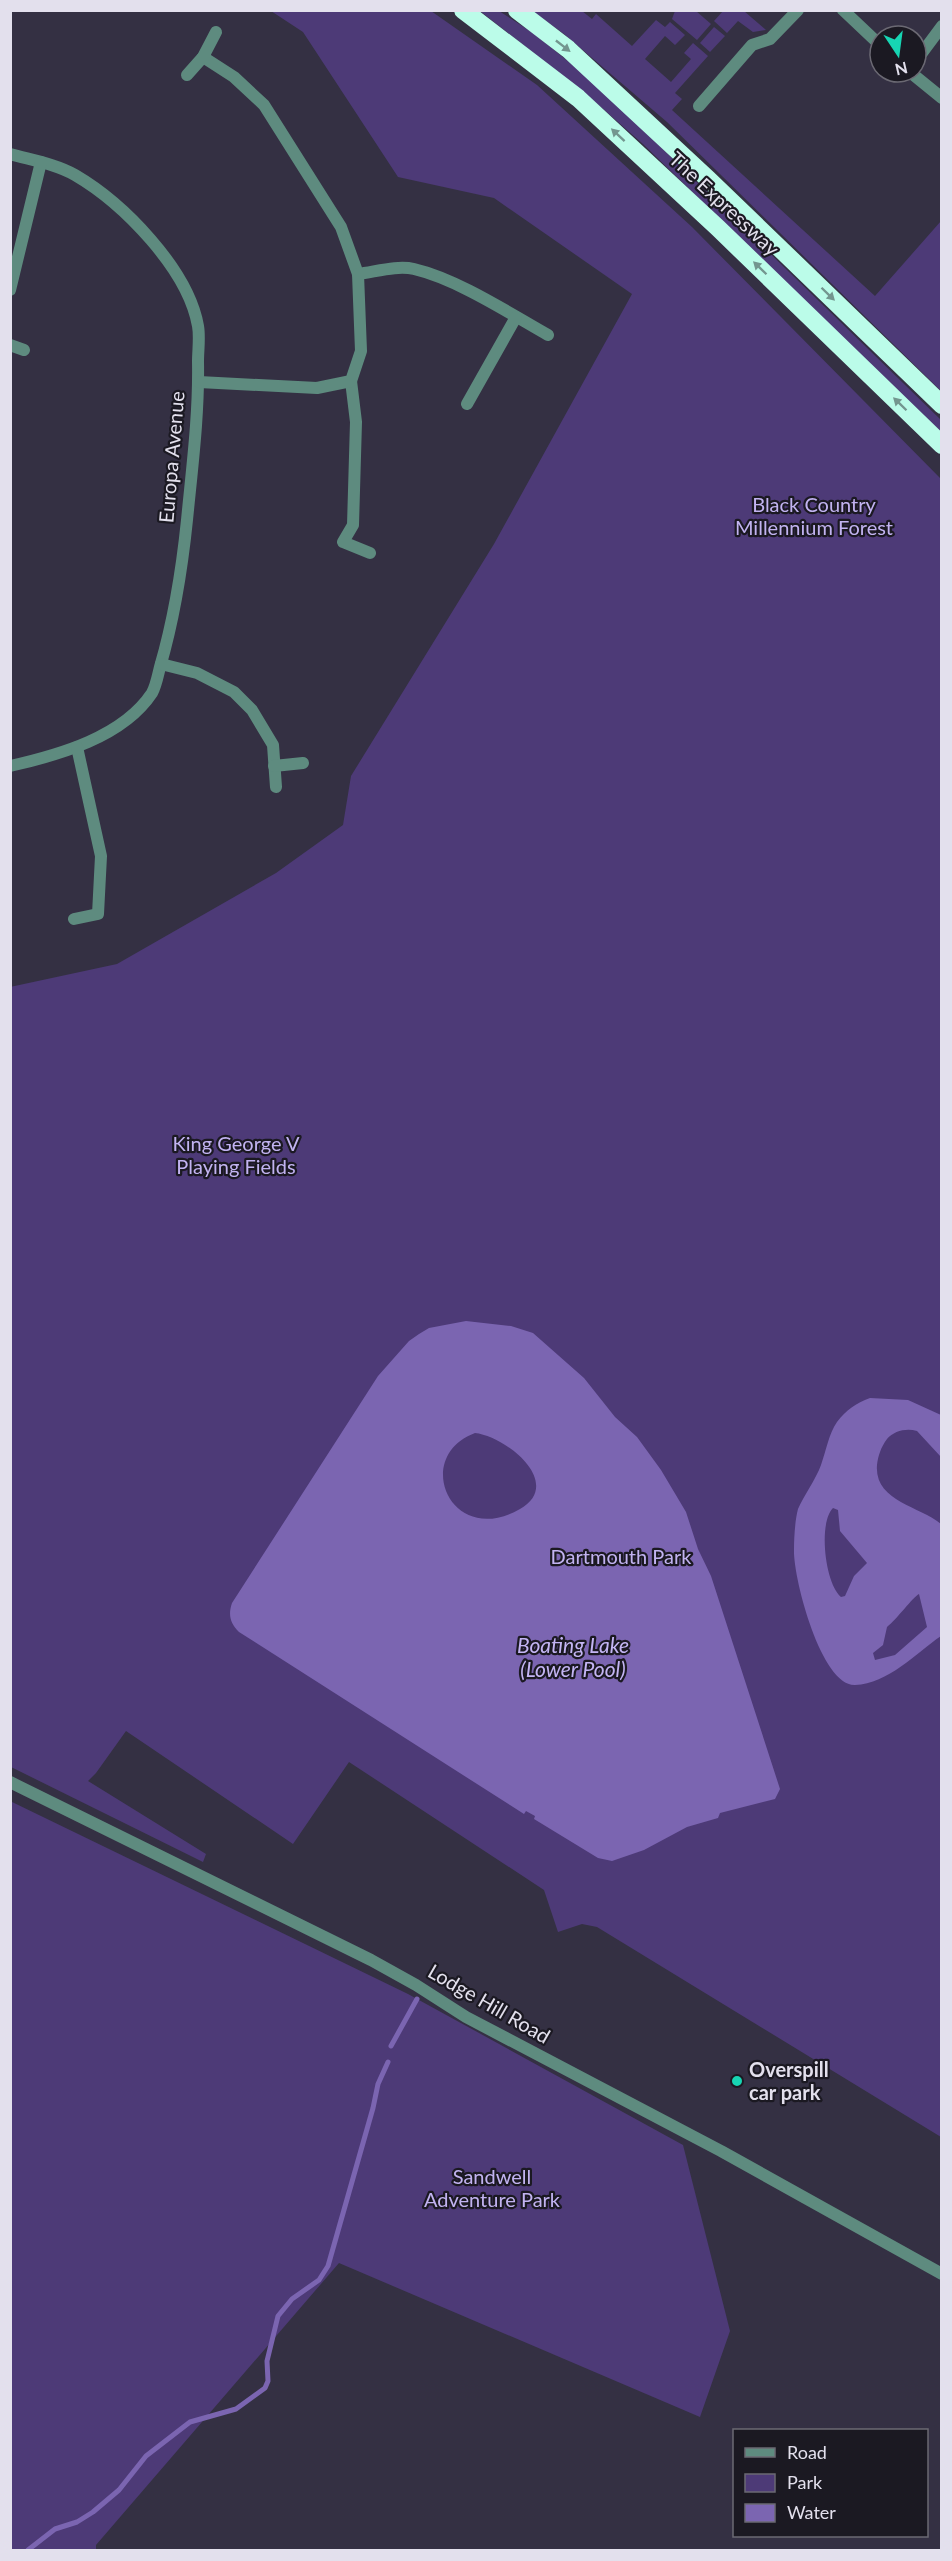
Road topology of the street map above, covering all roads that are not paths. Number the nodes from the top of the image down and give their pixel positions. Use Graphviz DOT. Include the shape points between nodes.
graph roads {
  1 [pos="463,10"];
  2 [pos="516,10"];
  3 [pos="798,10"];
  4 [pos="843,10"];
  5 [pos="942,26"];
  6 [pos="216,32"];
  7 [pos="868,34"];
  8 [pos="928,45"];
  9 [pos="203,57"];
  10 [pos="187,75"];
  11 [pos="925,84"];
  12 [pos="942,98"];
  13 [pos="699,106"];
  14 [pos="10,154"];
  15 [pos="41,162"];
  16 [pos="358,274"];
  17 [pos="10,290"];
  18 [pos="516,317"];
  19 [pos="548,335"];
  20 [pos="10,345"];
  21 [pos="24,350"];
  22 [pos="351,381"];
  23 [pos="198,382"];
  24 [pos="466,404"];
  25 [pos="942,405"];
  26 [pos="942,445"];
  27 [pos="370,553"];
  28 [pos="161,663"];
  29 [pos="77,747"];
  30 [pos="303,764"];
  31 [pos="10,766"];
  32 [pos="274,766"];
  33 [pos="276,787"];
  34 [pos="74,919"];
  35 [pos="10,1782"];
  36 [pos="942,2274"];
  26 -- 1 [label="highway, The Expressway, one-way" via="578,98"];
  2 -- 25 [label="highway, The Expressway, one-way" via="568,49 691,162"];
  3 -- 13 [label="street" via="771,39 752,45"];
  4 -- 7 [label="street"];
  5 -- 8 [label="street"];
  6 -- 9 [label="street"];
  9 -- 10 [label="street"];
  9 -- 16 [label="street" via="234,77 264,105 341,227"];
  11 -- 12 [label="street"];
  14 -- 15 [label="street, Europa Avenue"];
  15 -- 17 [label="street"];
  15 -- 23 [label="street, Europa Avenue" via="73,173 95,188 142,230 176,273 192,303 198,327"];
  16 -- 18 [label="street" via="413,268 476,294"];
  16 -- 22 [label="street" via="361,351"];
  18 -- 19 [label="street"];
  18 -- 24 [label="street"];
  20 -- 21 [label="street"];
  22 -- 23 [label="street" via="318,388"];
  22 -- 27 [label="street" via="356,422 353,525 343,542"];
  23 -- 28 [label="street, Europa Avenue" via="183,557"];
  28 -- 29 [label="street, Europa Avenue" via="152,692 121,724"];
  28 -- 32 [label="street" via="197,673 234,692 252,710 273,745"];
  29 -- 31 [label="street, Europa Avenue"];
  29 -- 34 [label="street" via="101,856 98,914"];
  30 -- 32 [label="street"];
  32 -- 33 [label="street"];
  35 -- 36 [label="street, Lodge Hill Road" via="371,1960 466,2017 721,2151"];
}
